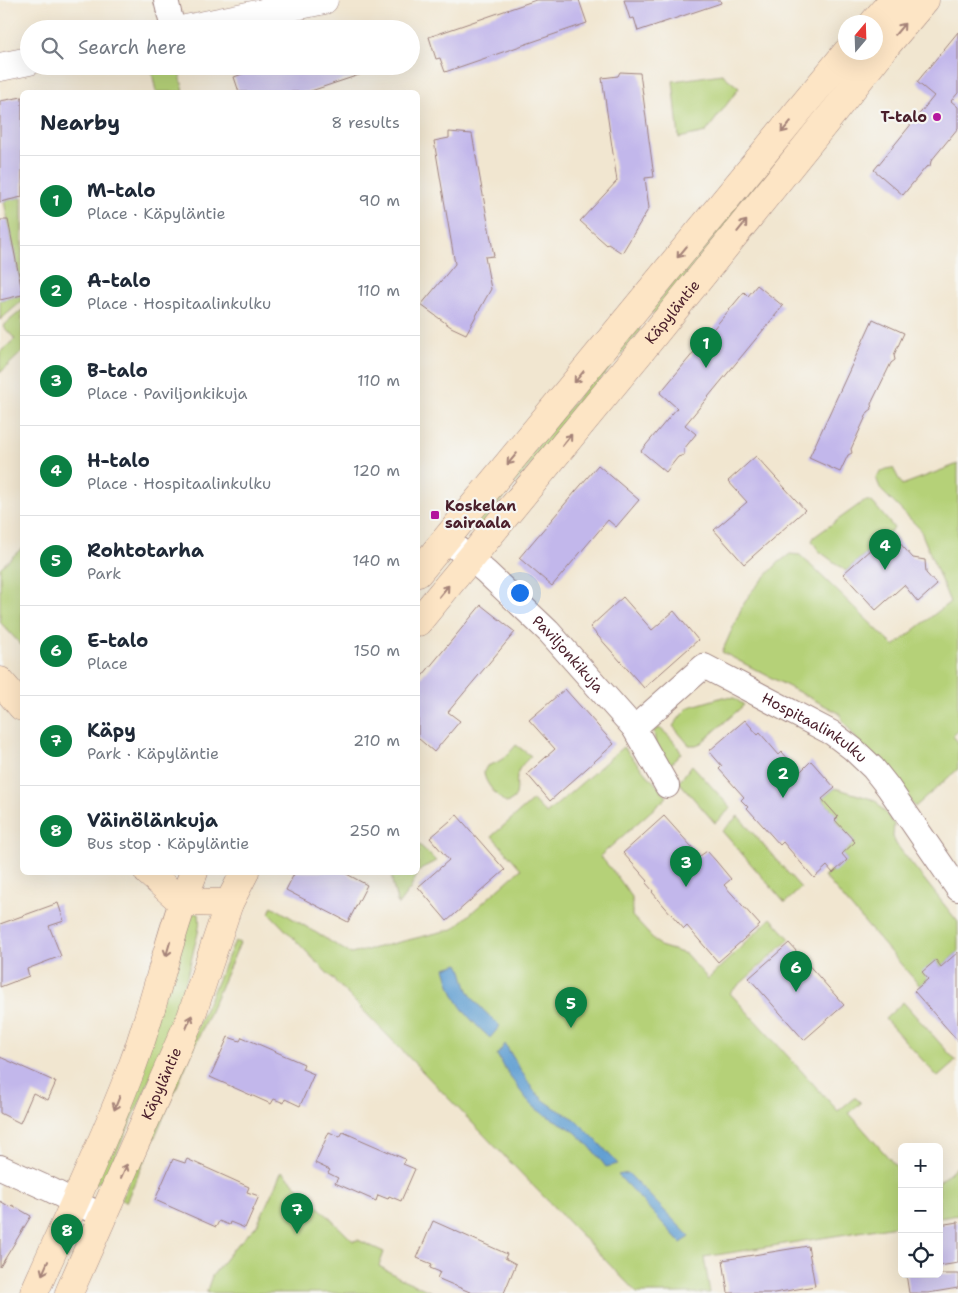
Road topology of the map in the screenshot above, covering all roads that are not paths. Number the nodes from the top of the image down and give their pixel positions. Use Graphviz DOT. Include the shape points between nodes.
graph roads {
  1 [pos="166,0"];
  2 [pos="324,0"];
  3 [pos="893,0"];
  4 [pos="925,0"];
  5 [pos="880,15"];
  6 [pos="171,20"];
  7 [pos="229,20"];
  8 [pos="840,60"];
  9 [pos="20,63"];
  10 [pos="0,67"];
  11 [pos="446,539"];
  12 [pos="471,559"];
  13 [pos="420,571"];
  14 [pos="420,620"];
  15 [pos="0,681"];
  16 [pos="20,705"];
  17 [pos="634,728"];
  18 [pos="667,786"];
  19 [pos="151,875"];
  20 [pos="193,875"];
  21 [pos="202,875"];
  22 [pos="243,875"];
  23 [pos="958,889"];
  24 [pos="182,902"];
  25 [pos="229,903"];
  26 [pos="0,1167"];
  27 [pos="74,1202"];
  28 [pos="104,1216"];
  29 [pos="34,1293"];
  30 [pos="70,1293"];
  1 -- 6 [label="street"];
  2 -- 7 [label="street"];
  3 -- 5 [label="main road"];
  12 -- 4 [label="main road, Käpyläntie, one-way"];
  8 -- 11 [label="main road, Käpyläntie, one-way"];
  9 -- 10 [label="street"];
  11 -- 12 [label="street, Paviljonkikuja"];
  11 -- 13 [label="main road, Käpyläntie"];
  14 -- 12 [label="main road, Käpyläntie, one-way"];
  12 -- 17 [label="street, Paviljonkikuja" via="549,632"];
  15 -- 16 [label="main road"];
  17 -- 18 [label="street, Paviljonkikuja"];
  17 -- 23 [label="street, Hospitaalinkulku" via="704,666 832,733 853,749 888,787"];
  19 -- 24 [label="main road"];
  20 -- 24 [label="main road"];
  21 -- 25 [label="main road"];
  22 -- 25 [label="main road, Käpyläntie"];
  24 -- 25 [label="main road"];
  24 -- 27 [label="main road, one-way" via="132,1067"];
  28 -- 25 [label="main road, Käpyläntie, one-way" via="191,1017"];
  26 -- 27 [label="street"];
  27 -- 28 [label="street"];
  27 -- 29 [label="main road, one-way"];
  28 -- 30 [label="main road, Käpyläntie"];
}
